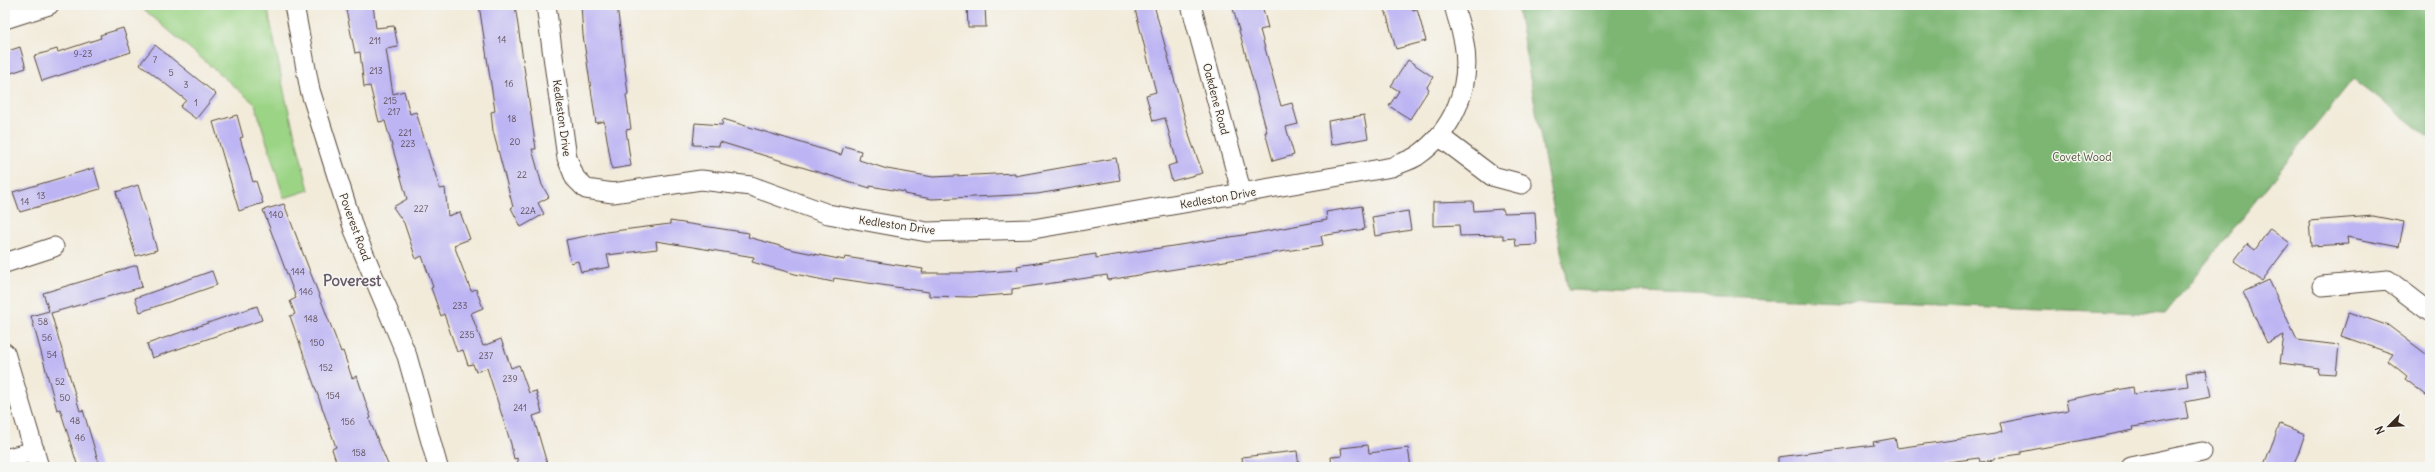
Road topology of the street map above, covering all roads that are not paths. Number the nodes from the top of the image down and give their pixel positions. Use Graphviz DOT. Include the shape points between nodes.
graph roads {
  1 [pos="49,5"];
  2 [pos="294,5"];
  3 [pos="546,5"];
  4 [pos="1191,5"];
  5 [pos="1454,5"];
  6 [pos="5,19"];
  7 [pos="1440,136"];
  8 [pos="1522,184"];
  9 [pos="1242,194"];
  10 [pos="54,247"];
  11 [pos="5,263"];
  12 [pos="2322,286"];
  13 [pos="2430,312"];
  14 [pos="5,352"];
  15 [pos="2202,452"];
  16 [pos="5,459"];
  17 [pos="37,459"];
  18 [pos="438,467"];
  19 [pos="2131,467"];
  1 -- 6 [label="street"];
  2 -- 18 [label="street, Poverest Road" via="310,90 354,230 407,356"];
  3 -- 9 [label="street, Kedleston Drive" via="567,158 575,178 586,189 613,194 701,180 751,186 828,214 927,232 1033,229"];
  4 -- 9 [label="street, Oakdene Road"];
  5 -- 7 [label="street, Kedleston Drive" via="1465,44 1465,85 1455,114"];
  7 -- 8 [label="street" via="1492,176"];
  7 -- 9 [label="street, Kedleston Drive" via="1416,156 1392,167"];
  10 -- 11 [label="street"];
  12 -- 13 [label="street" via="2388,280"];
  14 -- 17 [label="street"];
  15 -- 19 [label="street"];
  16 -- 17 [label="street"];
}
